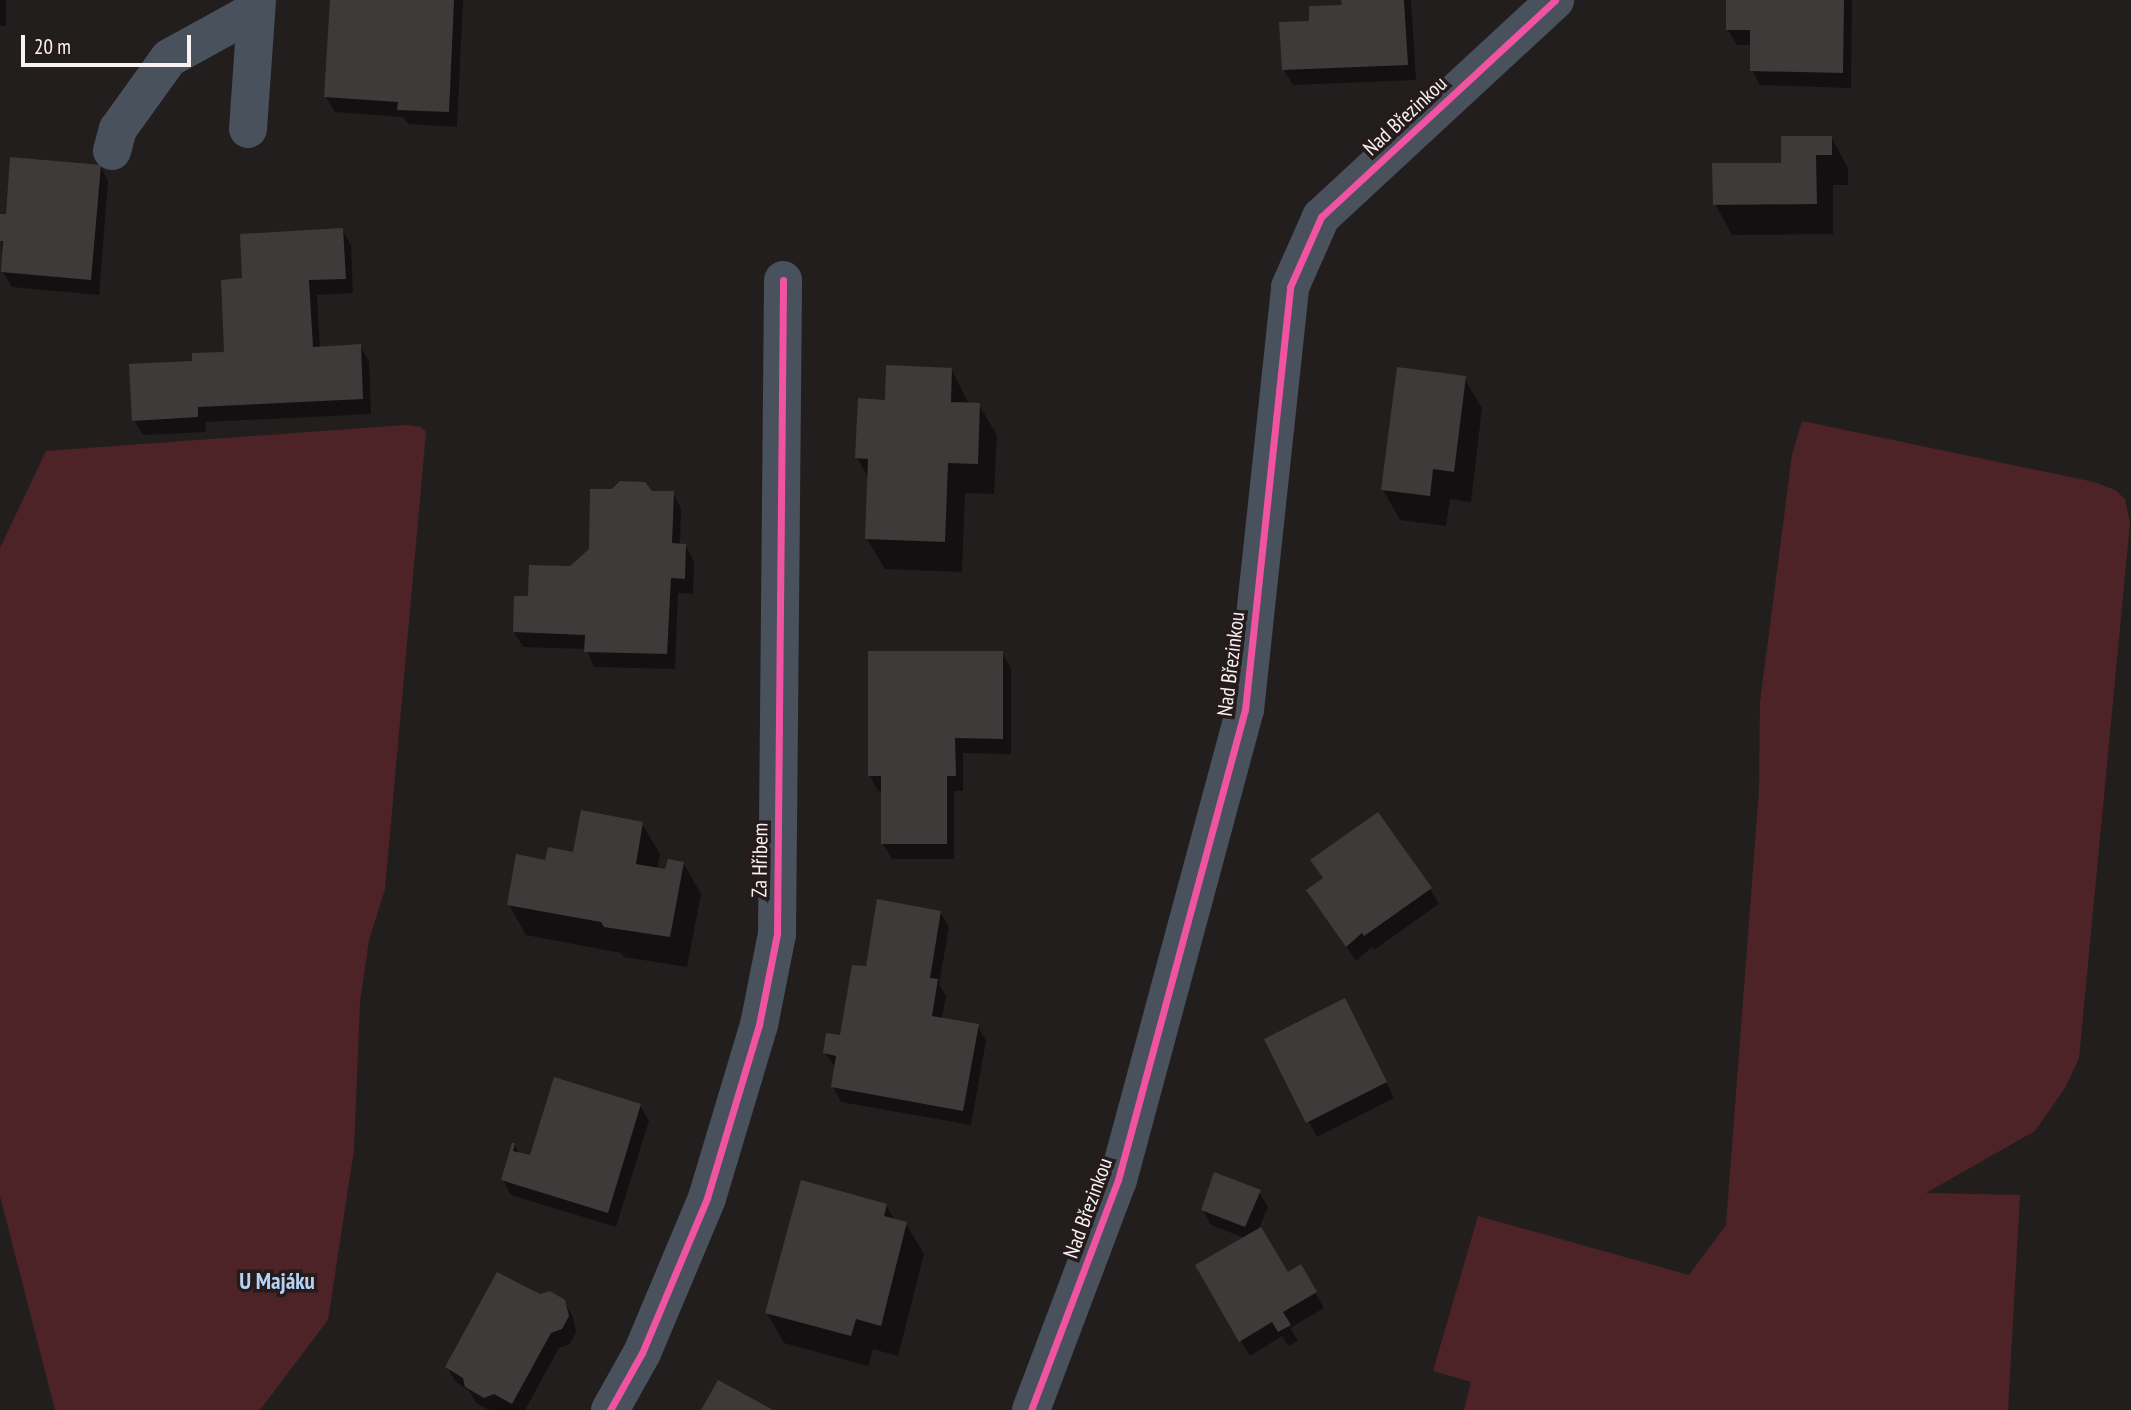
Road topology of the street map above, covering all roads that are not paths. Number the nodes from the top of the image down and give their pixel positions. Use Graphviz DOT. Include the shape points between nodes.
graph roads {
  1 [pos="1555,0"];
  2 [pos="257,5"];
  3 [pos="248,129"];
  4 [pos="112,151"];
  5 [pos="783,280"];
  6 [pos="610,1410"];
  7 [pos="1031,1410"];
  1 -- 7 [label="street, Nad Březinkou" via="1321,217 1290,287 1245,710 1118,1180"];
  2 -- 3 [label="street"];
  2 -- 4 [label="street" via="169,58 118,130"];
  5 -- 6 [label="street, Za Hřibem" via="777,934 759,1025 706,1198 642,1353"];
}
